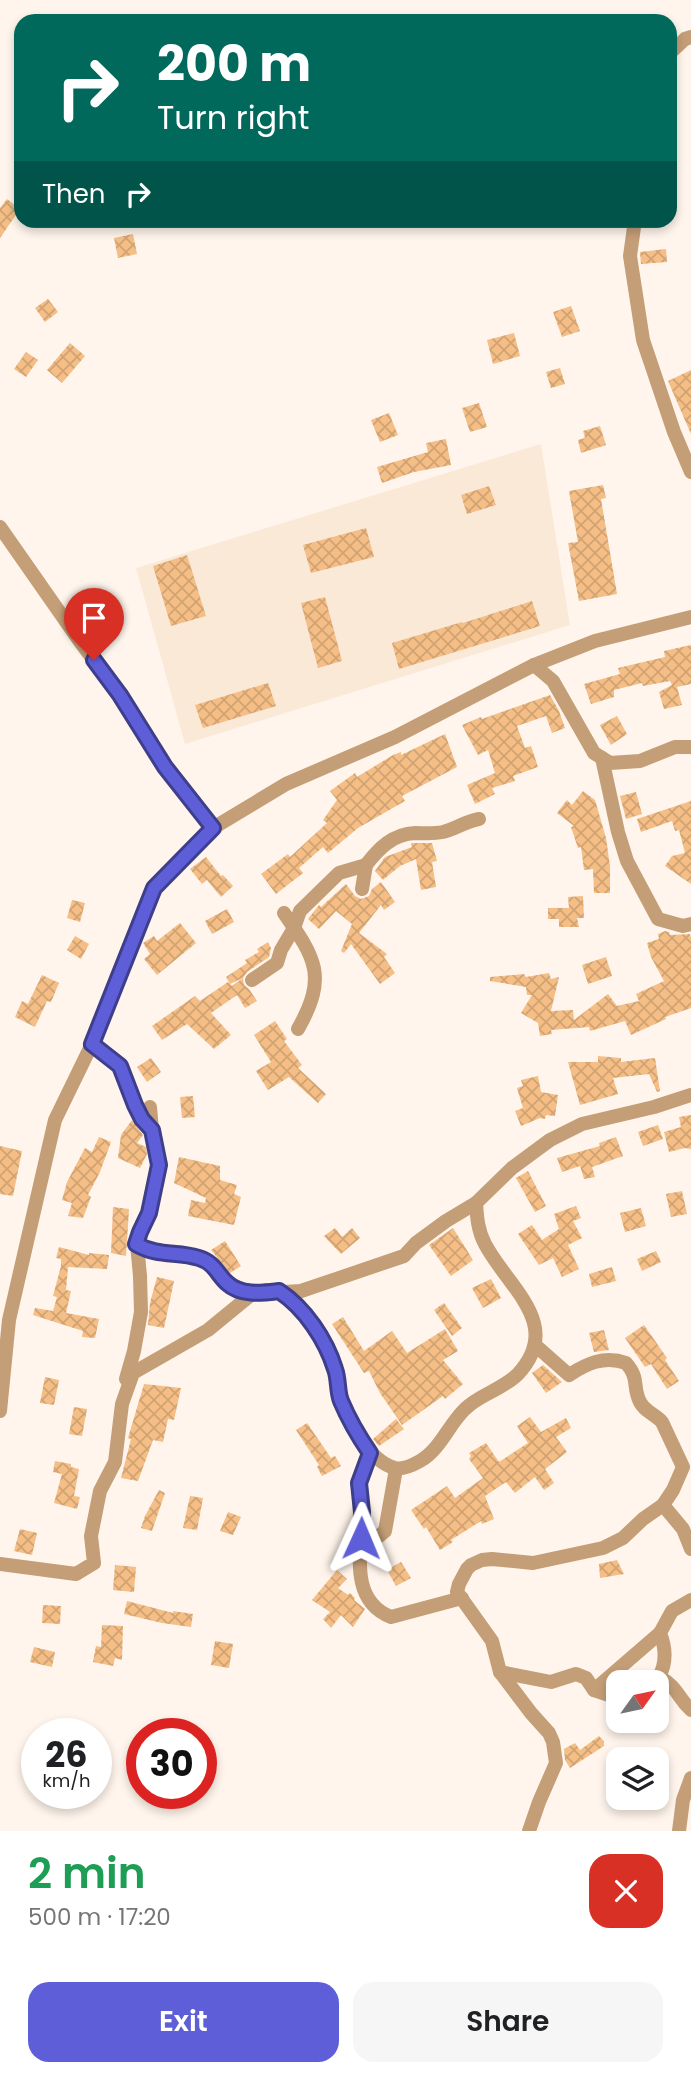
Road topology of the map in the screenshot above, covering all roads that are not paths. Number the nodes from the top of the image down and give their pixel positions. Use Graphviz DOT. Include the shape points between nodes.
graph roads {
  1 [pos="634,228"];
  2 [pos="691,472"];
  3 [pos="0,527"];
  4 [pos="691,617"];
  5 [pos="534,665"];
  6 [pos="691,747"];
  7 [pos="602,758"];
  8 [pos="479,819"];
  9 [pos="213,828"];
  10 [pos="366,865"];
  11 [pos="362,889"];
  12 [pos="284,913"];
  13 [pos="691,924"];
  14 [pos="294,928"];
  15 [pos="252,980"];
  16 [pos="298,1029"];
  17 [pos="92,1044"];
  18 [pos="691,1095"];
  19 [pos="150,1107"];
  20 [pos="152,1130"];
  21 [pos="476,1203"];
  22 [pos="136,1244"];
  23 [pos="279,1291"];
  24 [pos="252,1294"];
  25 [pos="535,1345"];
  26 [pos="122,1404"];
  27 [pos="0,1411"];
  28 [pos="370,1453"];
  29 [pos="396,1469"];
  30 [pos="663,1505"];
  31 [pos="361,1538"];
  32 [pos="691,1549"];
  33 [pos="0,1564"];
  34 [pos="462,1598"];
  35 [pos="691,1600"];
  36 [pos="660,1633"];
  37 [pos="663,1670"];
  38 [pos="500,1672"];
  39 [pos="669,1683"];
  40 [pos="594,1690"];
  41 [pos="606,1694"];
  42 [pos="691,1710"];
  43 [pos="691,1778"];
  44 [pos="529,1831"];
  45 [pos="679,1831"];
  1 -- 2 [label="street" via="631,256 643,340"];
  3 -- 9 [label="street" via="120,695 165,767"];
  4 -- 5 [label="street" via="595,641"];
  5 -- 7 [label="street" via="553,681 594,753"];
  5 -- 9 [label="street" via="396,737 286,784"];
  6 -- 7 [label="street" via="675,747 640,761 610,763"];
  7 -- 13 [label="street" via="627,861 658,919"];
  8 -- 10 [label="street" via="433,834 405,834 384,844"];
  9 -- 17 [label="street" via="154,888"];
  10 -- 11 [label="street"];
  10 -- 14 [label="street" via="339,873 300,911"];
  12 -- 14 [label="street"];
  14 -- 15 [label="street" via="277,963"];
  14 -- 16 [label="street" via="316,973 307,1013"];
  17 -- 20 [label="street" via="120,1066 135,1105"];
  17 -- 27 [label="street" via="55,1120 9,1321"];
  18 -- 21 [label="street" via="582,1124 512,1168"];
  19 -- 20 [label="street"];
  20 -- 22 [label="street" via="159,1165 149,1213"];
  21 -- 23 [label="street" via="404,1256 301,1292"];
  21 -- 25 [label="street" via="478,1230 531,1314"];
  22 -- 24 [label="street" via="149,1252 204,1260 233,1288"];
  22 -- 26 [label="street" via="141,1312"];
  23 -- 24 [label="street"];
  23 -- 28 [label="street" via="298,1307 320,1338 335,1367 340,1398"];
  24 -- 26 [label="street" via="208,1330 133,1373"];
  25 -- 29 [label="street" via="513,1378 469,1405 423,1460"];
  25 -- 30 [label="street" via="569,1375 591,1363 618,1361 628,1366 642,1404 662,1422 682,1463 681,1474"];
  26 -- 33 [label="street" via="115,1462 100,1491 91,1536 93,1563 76,1574"];
  28 -- 29 [label="street"];
  28 -- 31 [label="street" via="359,1483"];
  29 -- 31 [label="street" via="386,1531"];
  30 -- 32 [label="street" via="683,1529"];
  30 -- 34 [label="street" via="623,1538 603,1548 533,1563 488,1559 471,1565 457,1586"];
  31 -- 34 [label="street" via="361,1580 371,1603 382,1614 391,1617"];
  34 -- 38 [label="street" via="492,1641"];
  35 -- 36 [label="street" via="672,1611"];
  36 -- 37 [label="street" via="666,1650"];
  36 -- 40 [label="street"];
  38 -- 40 [label="street" via="551,1682 576,1674 586,1678"];
  38 -- 44 [label="street" via="549,1733 556,1756"];
  39 -- 42 [label="street"];
  40 -- 41 [label="street"];
  43 -- 45 [label="street"];
}
